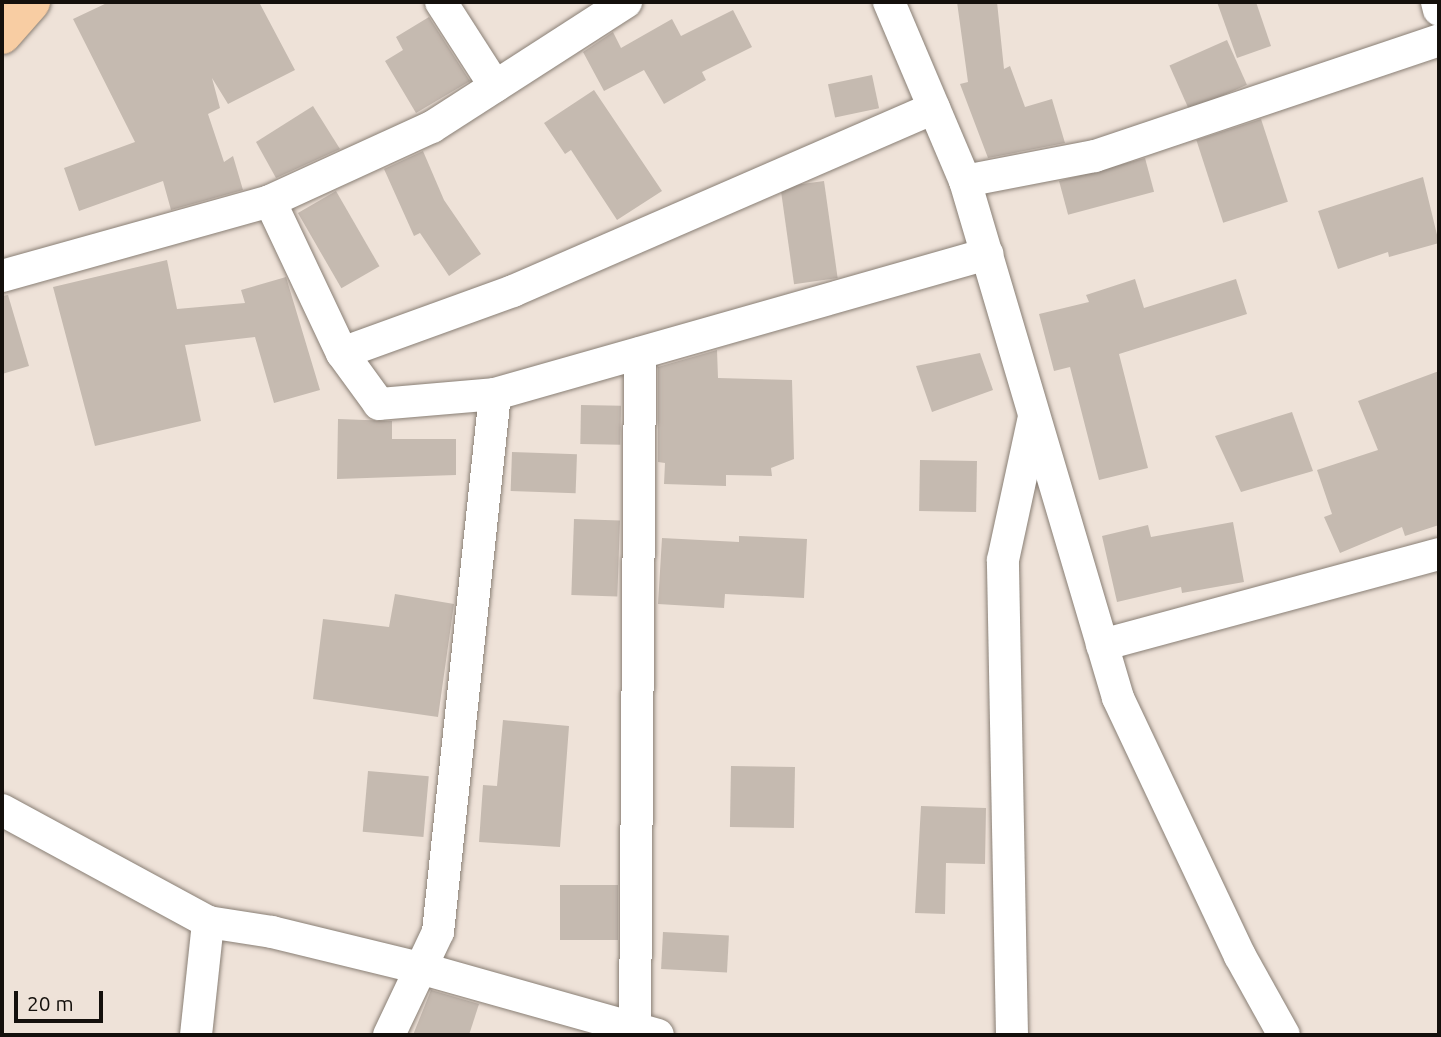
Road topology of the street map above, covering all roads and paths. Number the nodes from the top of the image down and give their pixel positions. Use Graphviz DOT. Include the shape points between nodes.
graph roads {
  1 [pos="31,2"];
  2 [pos="441,2"];
  3 [pos="626,2"];
  4 [pos="889,2"];
  5 [pos="1437,2"];
  6 [pos="1439,10"];
  7 [pos="2,35"];
  8 [pos="1439,40"];
  9 [pos="495,86"];
  10 [pos="934,108"];
  11 [pos="965,181"];
  12 [pos="270,201"];
  13 [pos="986,254"];
  14 [pos="2,276"];
  15 [pos="342,353"];
  16 [pos="640,353"];
  17 [pos="495,394"];
  18 [pos="1034,416"];
  19 [pos="1439,554"];
  20 [pos="1102,645"];
  21 [pos="2,810"];
  22 [pos="208,922"];
  23 [pos="420,968"];
  24 [pos="578,1023"];
  25 [pos="647,1031"];
  26 [pos="196,1035"];
  27 [pos="389,1035"];
  28 [pos="1012,1035"];
  29 [pos="1284,1035"];
  1 -- 7 [label="main road"];
  2 -- 9 [label="street"];
  3 -- 9 [label="street"];
  4 -- 10 [label="street"];
  5 -- 6 [label="street"];
  8 -- 11 [label="street" via="1095,156"];
  9 -- 12 [label="street" via="432,127"];
  10 -- 11 [label="street"];
  10 -- 15 [label="street" via="513,290"];
  11 -- 13 [label="street"];
  12 -- 14 [label="street"];
  12 -- 15 [label="street"];
  13 -- 16 [label="street"];
  13 -- 18 [label="street"];
  15 -- 17 [label="street" via="379,404"];
  16 -- 17 [label="street"];
  16 -- 25 [label="street"];
  17 -- 23 [label="street" via="438,932"];
  18 -- 20 [label="street"];
  18 -- 28 [label="street" via="1003,560"];
  19 -- 20 [label="street"];
  20 -- 29 [label="street" via="1118,698 1240,956"];
  21 -- 22 [label="street"];
  22 -- 23 [label="street" via="272,932"];
  22 -- 26 [label="street"];
  23 -- 24 [label="street"];
  23 -- 27 [label="street"];
  24 -- 25 [label="street"];
}
